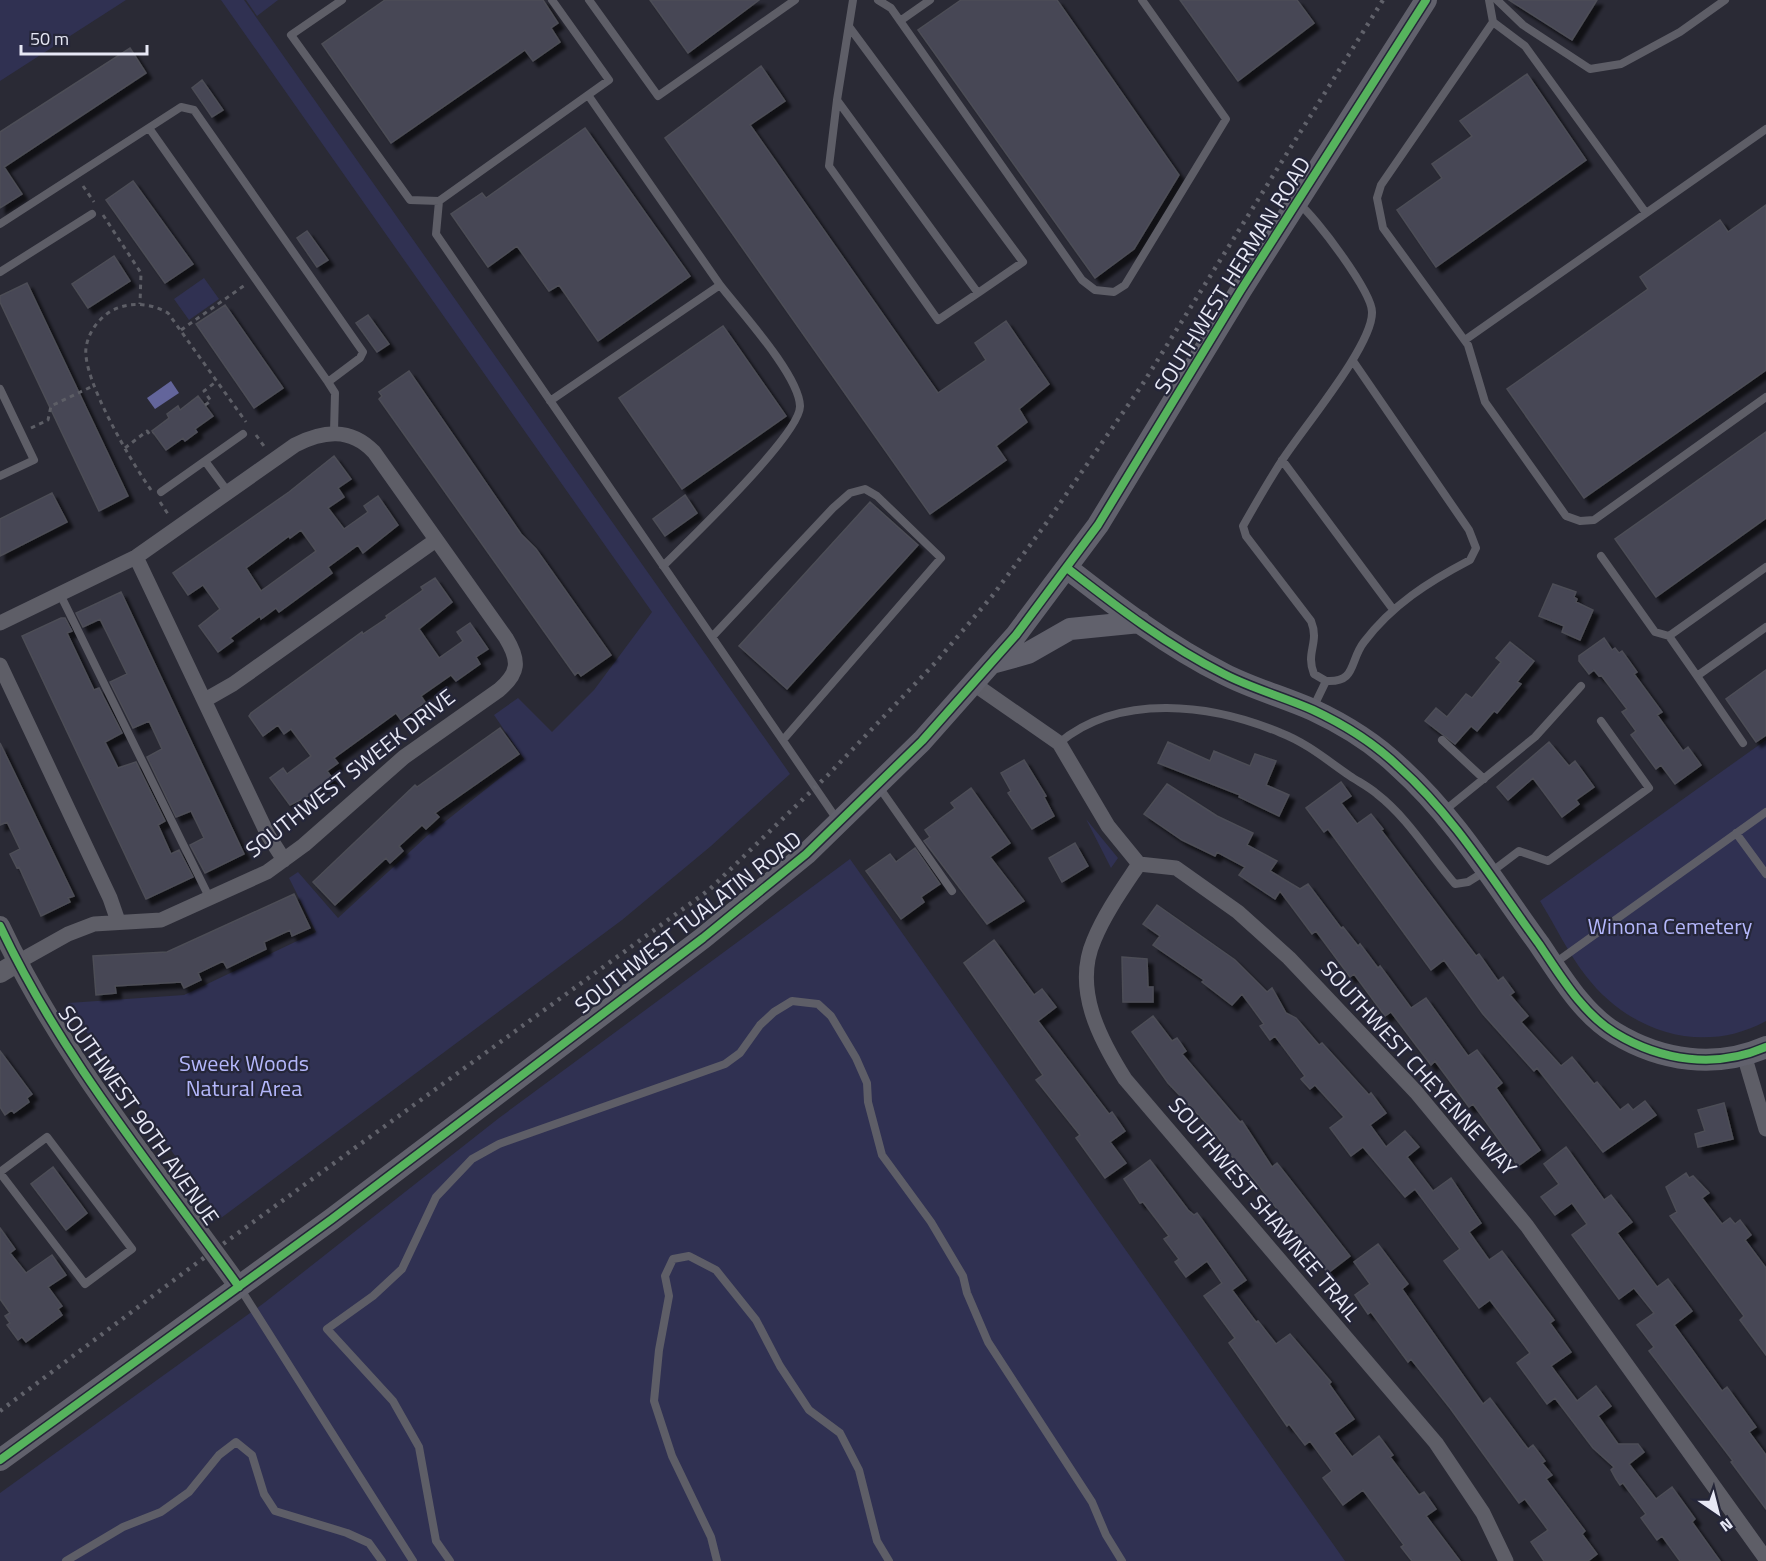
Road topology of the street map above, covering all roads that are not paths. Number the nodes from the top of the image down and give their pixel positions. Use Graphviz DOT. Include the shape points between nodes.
graph roads {
  1 [pos="342,0"];
  2 [pos="552,0"];
  3 [pos="588,0"];
  4 [pos="795,0"];
  5 [pos="853,0"];
  6 [pos="878,0"];
  7 [pos="930,0"];
  8 [pos="1142,0"];
  9 [pos="1426,0"];
  10 [pos="1489,0"];
  11 [pos="1497,0"];
  12 [pos="1725,0"];
  13 [pos="900,21"];
  14 [pos="1493,22"];
  15 [pos="849,28"];
  16 [pos="588,95"];
  17 [pos="837,100"];
  18 [pos="149,128"];
  19 [pos="1766,129"];
  20 [pos="439,201"];
  21 [pos="1297,203"];
  22 [pos="1646,213"];
  23 [pos="92,214"];
  24 [pos="0,224"];
  25 [pos="0,272"];
  26 [pos="720,285"];
  27 [pos="978,293"];
  28 [pos="1465,340"];
  29 [pos="1353,361"];
  30 [pos="328,382"];
  31 [pos="0,389"];
  32 [pos="1766,397"];
  33 [pos="550,401"];
  34 [pos="341,433"];
  35 [pos="243,434"];
  36 [pos="1282,460"];
  37 [pos="205,461"];
  38 [pos="0,476"];
  39 [pos="161,492"];
  40 [pos="228,492"];
  41 [pos="436,540"];
  42 [pos="1601,556"];
  43 [pos="136,557"];
  44 [pos="663,566"];
  45 [pos="1766,567"];
  46 [pos="1067,568"];
  47 [pos="60,594"];
  48 [pos="1392,609"];
  49 [pos="1140,622"];
  50 [pos="0,623"];
  51 [pos="1766,627"];
  52 [pos="1669,636"];
  53 [pos="712,637"];
  54 [pos="992,663"];
  55 [pos="0,665"];
  56 [pos="1696,676"];
  57 [pos="1326,681"];
  58 [pos="974,684"];
  59 [pos="1581,686"];
  60 [pos="205,700"];
  61 [pos="1312,710"];
  62 [pos="1601,721"];
  63 [pos="783,740"];
  64 [pos="1442,740"];
  65 [pos="1059,743"];
  66 [pos="1743,743"];
  67 [pos="1484,779"];
  68 [pos="878,786"];
  69 [pos="1443,812"];
  70 [pos="1766,812"];
  71 [pos="839,822"];
  72 [pos="1736,833"];
  73 [pos="284,860"];
  74 [pos="1139,864"];
  75 [pos="1487,872"];
  76 [pos="1766,874"];
  77 [pos="952,891"];
  78 [pos="210,899"];
  79 [pos="118,921"];
  80 [pos="0,926"];
  81 [pos="18,963"];
  82 [pos="1553,964"];
  83 [pos="0,973"];
  84 [pos="1766,1047"];
  85 [pos="1744,1055"];
  86 [pos="1766,1129"];
  87 [pos="0,1173"];
  88 [pos="239,1287"];
  89 [pos="0,1460"];
  90 [pos="1766,1559"];
  91 [pos="66,1561"];
  92 [pos="382,1561"];
  93 [pos="413,1561"];
  94 [pos="450,1561"];
  95 [pos="717,1561"];
  96 [pos="889,1561"];
  97 [pos="1122,1561"];
  98 [pos="1506,1561"];
  1 -- 20 [label="lane" via="291,36 410,200"];
  2 -- 16 [label="lane" via="609,80"];
  3 -- 4 [label="lane" via="658,96"];
  5 -- 15 [label="lane"];
  6 -- 13 [label="lane" via="891,8"];
  7 -- 13 [label="lane"];
  8 -- 13 [label="lane" via="1226,119 1125,285 1114,292 1095,290 1082,280"];
  9 -- 21 [label="main road, SOUTHWEST HERMAN ROAD"];
  10 -- 14 [label="lane"];
  11 -- 12 [label="lane" via="1523,25 1590,69 1621,64 1680,32"];
  14 -- 22 [label="lane" via="1525,46"];
  14 -- 28 [label="lane" via="1381,184 1377,198 1383,228"];
  15 -- 17 [label="lane"];
  15 -- 27 [label="lane" via="1023,262"];
  16 -- 20 [label="lane"];
  16 -- 26 [label="lane"];
  17 -- 27 [label="lane"];
  17 -- 27 [label="lane" via="829,166 939,320"];
  18 -- 24 [label="lane"];
  18 -- 30 [label="lane"];
  18 -- 30 [label="lane" via="181,107 194,110 363,352"];
  19 -- 22 [label="lane"];
  20 -- 33 [label="lane" via="436,234"];
  21 -- 29 [label="lane" via="1312,216 1371,303 1370,325"];
  21 -- 46 [label="main road, SOUTHWEST HERMAN ROAD" via="1098,525"];
  22 -- 28 [label="lane"];
  23 -- 25 [label="lane"];
  26 -- 33 [label="lane"];
  26 -- 44 [label="lane" via="786,370 800,408 773,450"];
  28 -- 32 [label="lane" via="1485,402 1566,516 1580,521 1594,520"];
  29 -- 36 [label="lane"];
  29 -- 48 [label="lane" via="1469,530 1476,548 1470,560"];
  30 -- 34 [label="lane" via="335,393"];
  31 -- 38 [label="lane" via="34,459"];
  33 -- 44 [label="lane"];
  34 -- 40 [label="street" via="315,435"];
  34 -- 41 [label="street" via="363,440 374,452"];
  35 -- 37 [label="lane"];
  36 -- 48 [label="lane"];
  36 -- 57 [label="lane" via="1243,526 1246,536 1311,621 1316,634 1309,662 1314,674"];
  37 -- 39 [label="lane"];
  37 -- 40 [label="lane"];
  40 -- 43 [label="street"];
  41 -- 60 [label="street"];
  41 -- 73 [label="street, SOUTHWEST SWEEK DRIVE" via="514,651 516,666 512,679 404,757"];
  42 -- 52 [label="lane" via="1655,632"];
  43 -- 47 [label="street"];
  43 -- 60 [label="street"];
  44 -- 53 [label="lane"];
  45 -- 52 [label="lane"];
  46 -- 49 [label="main road"];
  46 -- 54 [label="main road, SOUTHWEST TUALATIN ROAD"];
  47 -- 50 [label="street"];
  47 -- 78 [label="lane"];
  48 -- 57 [label="lane" via="1362,645 1347,677"];
  49 -- 54 [label="main road" via="1070,629 1028,653"];
  49 -- 61 [label="main road" via="1227,676"];
  51 -- 56 [label="lane"];
  52 -- 56 [label="lane"];
  53 -- 63 [label="lane"];
  53 -- 63 [label="lane" via="850,493 865,489 877,496 941,558"];
  54 -- 58 [label="main road, SOUTHWEST TUALATIN ROAD"];
  55 -- 79 [label="street"];
  56 -- 66 [label="lane"];
  57 -- 61 [label="lane"];
  58 -- 65 [label="street"];
  58 -- 68 [label="main road, SOUTHWEST TUALATIN ROAD"];
  59 -- 67 [label="lane" via="1535,737"];
  60 -- 73 [label="street" via="268,835"];
  61 -- 69 [label="main road" via="1340,724 1398,765"];
  62 -- 75 [label="lane" via="1649,788 1548,861 1519,850"];
  63 -- 71 [label="lane"];
  64 -- 67 [label="lane"];
  65 -- 74 [label="street" via="1108,826"];
  65 -- 75 [label="lane" via="1077,727 1119,711 1157,708 1206,712 1281,733 1314,750 1378,794 1410,826 1455,884"];
  67 -- 69 [label="lane"];
  68 -- 71 [label="main road, SOUTHWEST TUALATIN ROAD"];
  68 -- 77 [label="lane"];
  69 -- 75 [label="main road"];
  70 -- 72 [label="lane"];
  71 -- 88 [label="main road, SOUTHWEST TUALATIN ROAD" via="703,938"];
  72 -- 76 [label="lane"];
  72 -- 82 [label="lane"];
  73 -- 78 [label="street, SOUTHWEST SWEEK DRIVE"];
  74 -- 90 [label="street, SOUTHWEST CHEYENNE WAY" via="1176,868 1238,912 1289,958 1416,1092 1527,1226"];
  74 -- 98 [label="street, SOUTHWEST SHAWNEE TRAIL" via="1093,941 1087,969 1094,1022 1108,1053 1125,1079 1436,1443 1483,1513"];
  75 -- 82 [label="main road"];
  78 -- 79 [label="street, SOUTHWEST SWEEK DRIVE" via="161,920"];
  79 -- 81 [label="street, SOUTHWEST SWEEK DRIVE" via="94,924 68,934"];
  80 -- 81 [label="street, SOUTHWEST 90TH AVENUE"];
  81 -- 83 [label="street, SOUTHWEST SWEEK DRIVE"];
  81 -- 88 [label="street, SOUTHWEST 90TH AVENUE" via="43,1011 91,1085"];
  82 -- 85 [label="main road" via="1601,1022 1642,1048 1694,1060"];
  84 -- 85 [label="main road"];
  85 -- 86 [label="street"];
  87 -- 87 [label="lane" via="85,1284 132,1249 47,1137"];
  88 -- 89 [label="main road, SOUTHWEST TUALATIN ROAD"];
  88 -- 93 [label="lane"];
  91 -- 92 [label="lane" via="123,1527 161,1512 189,1492 219,1455 236,1442 252,1455 264,1494 275,1511 369,1543"];
  94 -- 97 [label="lane" via="436,1541 419,1448 393,1401 327,1329 402,1269 436,1197 472,1159 499,1144 725,1064 740,1053 760,1025 792,1000 818,1004 844,1035 867,1083 882,1155 931,1222 963,1276 988,1342 1092,1502"];
  95 -- 96 [label="lane" via="711,1537 672,1456 654,1401 669,1296 665,1276 673,1259 689,1256 716,1269 756,1320 809,1410 840,1433 860,1470 877,1541"];
}
